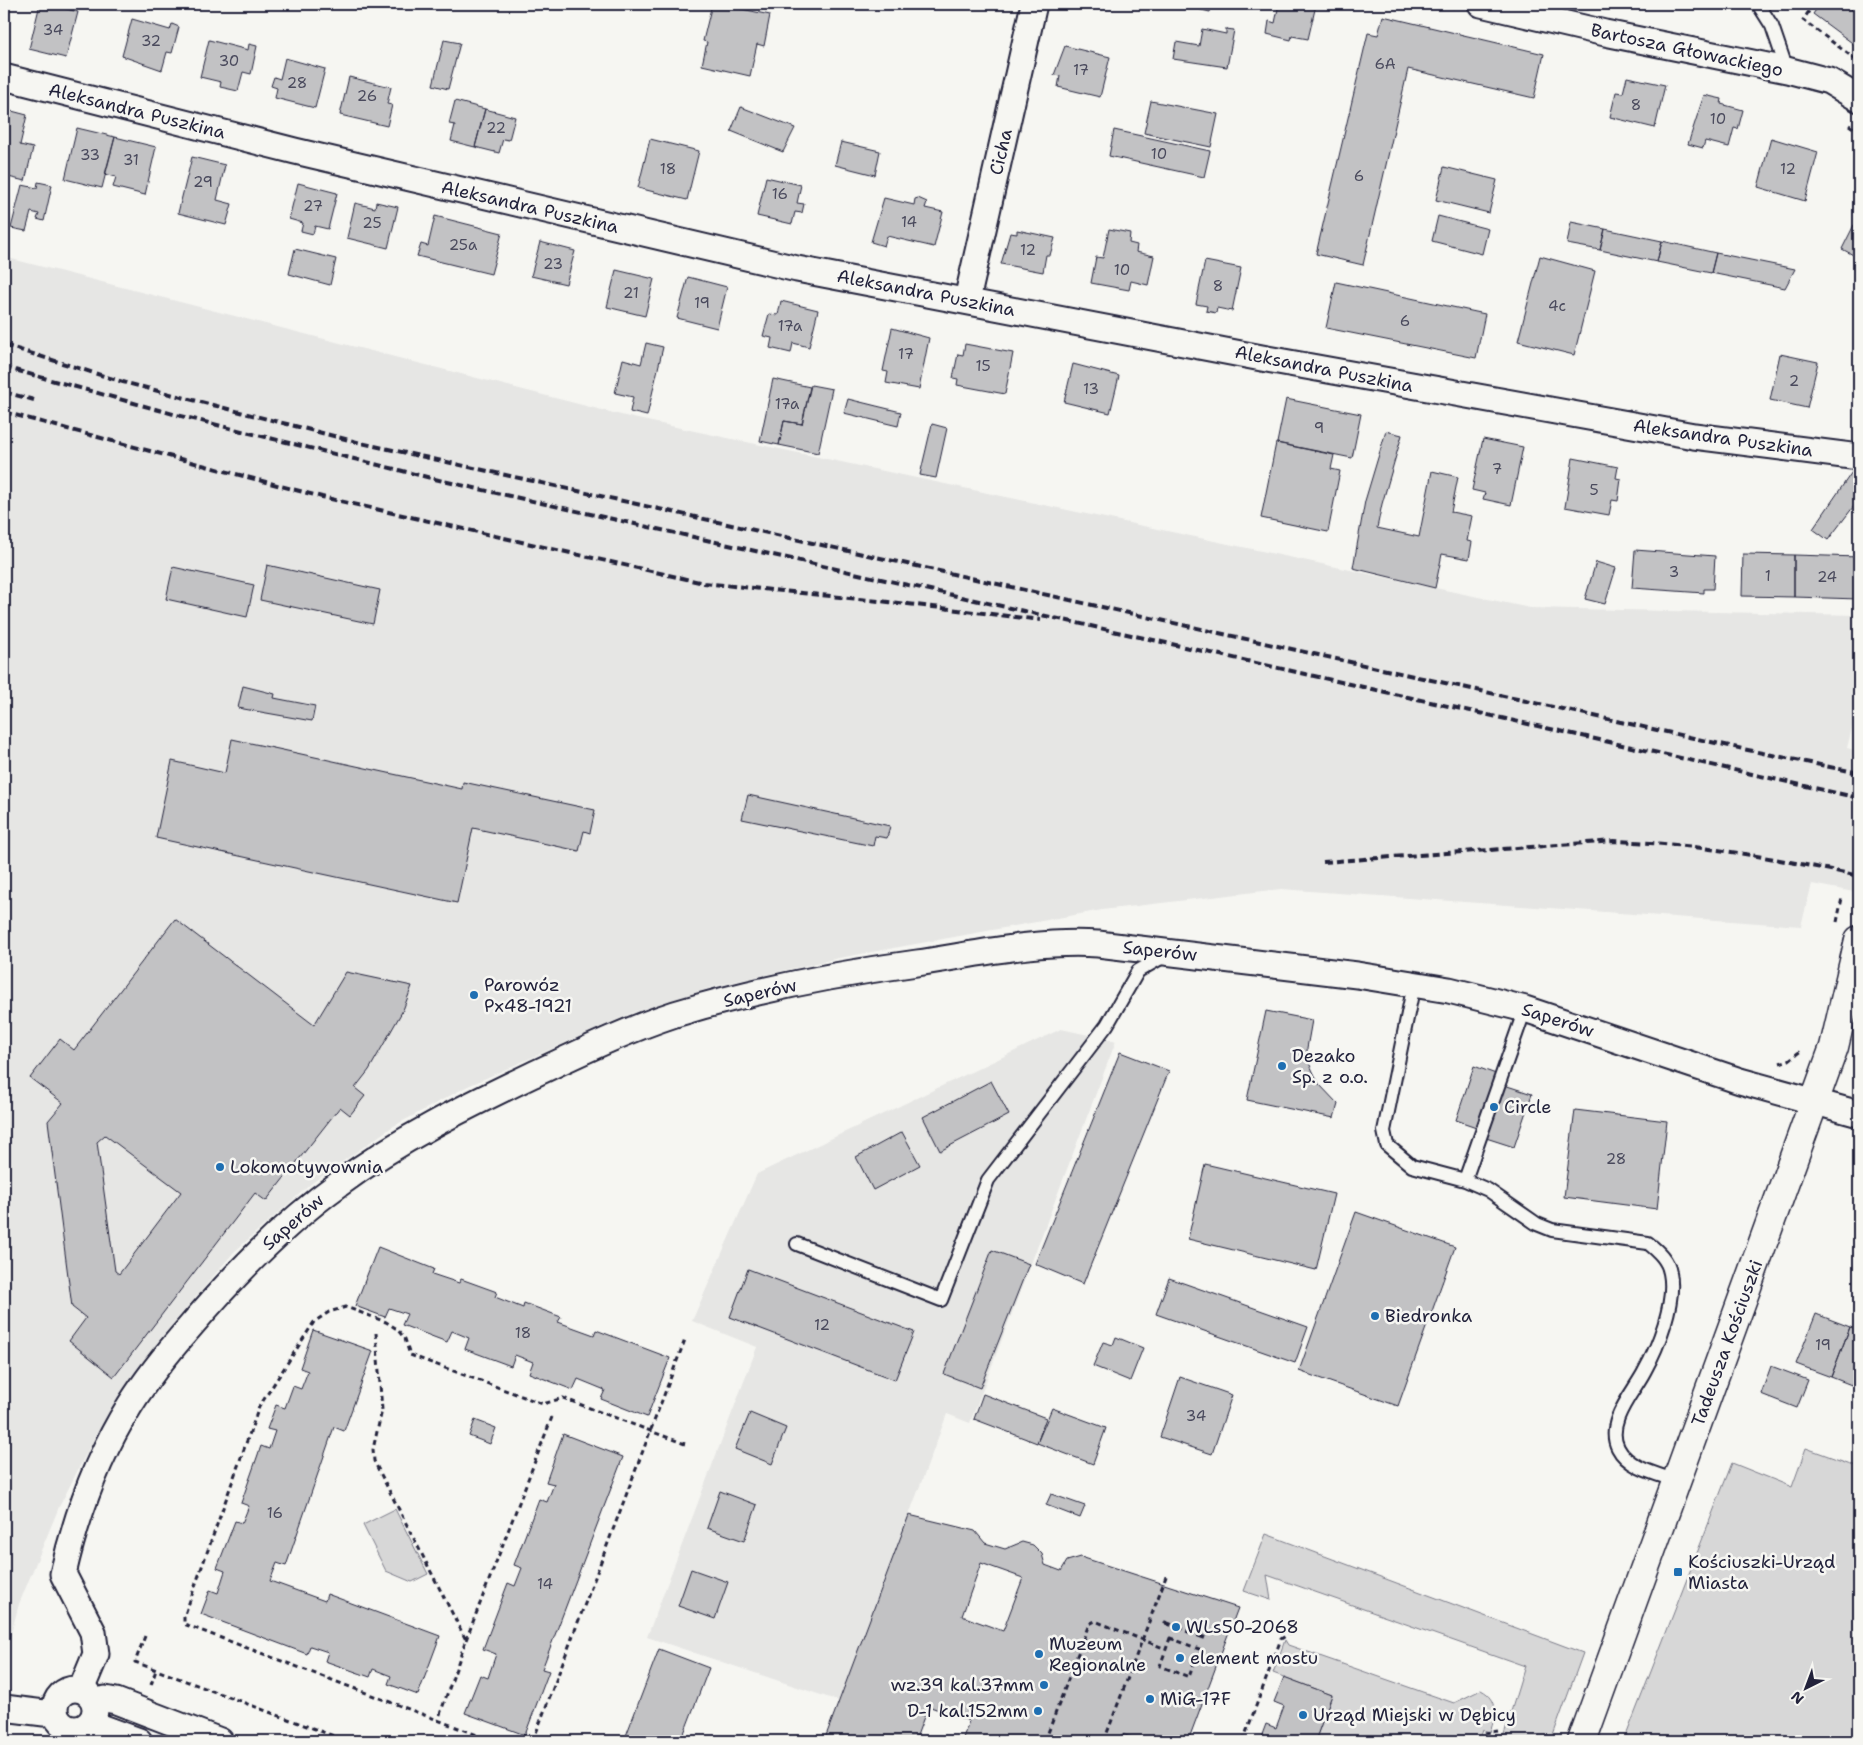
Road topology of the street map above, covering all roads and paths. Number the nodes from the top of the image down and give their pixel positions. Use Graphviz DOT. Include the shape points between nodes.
graph roads {
  1 [pos="1034,4"];
  2 [pos="1481,4"];
  3 [pos="1758,4"];
  4 [pos="1814,4"];
  5 [pos="1859,62"];
  6 [pos="1787,70"];
  7 [pos="4,77"];
  8 [pos="1859,99"];
  9 [pos="967,300"];
  10 [pos="1859,457"];
  11 [pos="1859,940"];
  12 [pos="1170,953"];
  13 [pos="1414,984"];
  14 [pos="1525,1009"];
  15 [pos="1805,1047"];
  16 [pos="1773,1065"];
  17 [pos="1814,1101"];
  18 [pos="1859,1114"];
  19 [pos="1465,1180"];
  20 [pos="797,1244"];
  21 [pos="376,1333"];
  22 [pos="686,1337"];
  23 [pos="552,1417"];
  24 [pos="650,1431"];
  25 [pos="685,1444"];
  26 [pos="1677,1481"];
  27 [pos="1167,1574"];
  28 [pos="1296,1633"];
  29 [pos="145,1636"];
  30 [pos="466,1640"];
  31 [pos="1143,1640"];
  32 [pos="1166,1649"];
  33 [pos="4,1708"];
  34 [pos="75,1716"];
  35 [pos="438,1720"];
  36 [pos="1498,1731"];
  37 [pos="139,1741"];
  38 [pos="220,1741"];
  39 [pos="347,1741"];
  40 [pos="493,1741"];
  41 [pos="533,1741"];
  42 [pos="1044,1741"];
  43 [pos="1104,1741"];
  44 [pos="1244,1741"];
  45 [pos="1482,1741"];
  46 [pos="1582,1741"];
  1 -- 9 [label="street, Cicha"];
  2 -- 6 [label="street, Bartosza Głowackiego"];
  3 -- 6 [label="lane" via="1772,26"];
  4 -- 5 [label="path" via="1803,20"];
  6 -- 8 [label="street, Bartosza Głowackiego" via="1828,81"];
  7 -- 9 [label="street, Aleksandra Puszkina" via="295,152 798,269"];
  9 -- 10 [label="street, Aleksandra Puszkina" via="1694,436"];
  11 -- 17 [label="street, Tadeusza Kościuszki" via="1834,1048"];
  12 -- 13 [label="street, Saperów"];
  12 -- 20 [label="lane" via="1138,971 1107,1025 988,1180 941,1300"];
  12 -- 34 [label="street, Saperów" via="1063,942 874,969 756,992 618,1035 441,1120 340,1183 291,1221 210,1303 130,1404 109,1442 70,1542 63,1574 94,1632 96,1654"];
  13 -- 14 [label="street, Saperów"];
  13 -- 19 [label="lane" via="1384,1131 1387,1145 1412,1166"];
  14 -- 17 [label="street, Saperów"];
  14 -- 19 [label="lane"];
  15 -- 16 [label="path" via="1789,1060"];
  17 -- 18 [label="street, Saperów"];
  17 -- 26 [label="street, Tadeusza Kościuszki"];
  19 -- 26 [label="lane" via="1488,1190 1536,1224 1552,1230 1648,1243 1659,1251 1670,1273 1667,1314 1646,1370 1619,1416 1615,1439 1618,1449 1633,1465"];
  21 -- 30 [label="path" via="382,1410 373,1449 374,1461"];
  22 -- 24 [label="path"];
  23 -- 30 [label="path"];
  24 -- 25 [label="path"];
  24 -- 35 [label="path" via="563,1398 543,1404 410,1355 397,1330 386,1322 346,1307 329,1312 314,1322 259,1406 183,1620 187,1627"];
  24 -- 41 [label="path"];
  26 -- 46 [label="street, Tadeusza Kościuszki"];
  27 -- 31 [label="path"];
  28 -- 44 [label="path" via="1281,1639"];
  29 -- 39 [label="path" via="135,1662"];
  30 -- 35 [label="path"];
  31 -- 32 [label="path"];
  31 -- 42 [label="path" via="1095,1621 1089,1624"];
  31 -- 43 [label="path"];
  32 -- 32 [label="path" via="1170,1638 1199,1649 1189,1677 1160,1666"];
  33 -- 34 [label="street"];
  34 -- 37 [label="street"];
  34 -- 38 [label="street" via="105,1699"];
  35 -- 40 [label="path"];
  36 -- 45 [label="path" via="1484,1733"];
}
